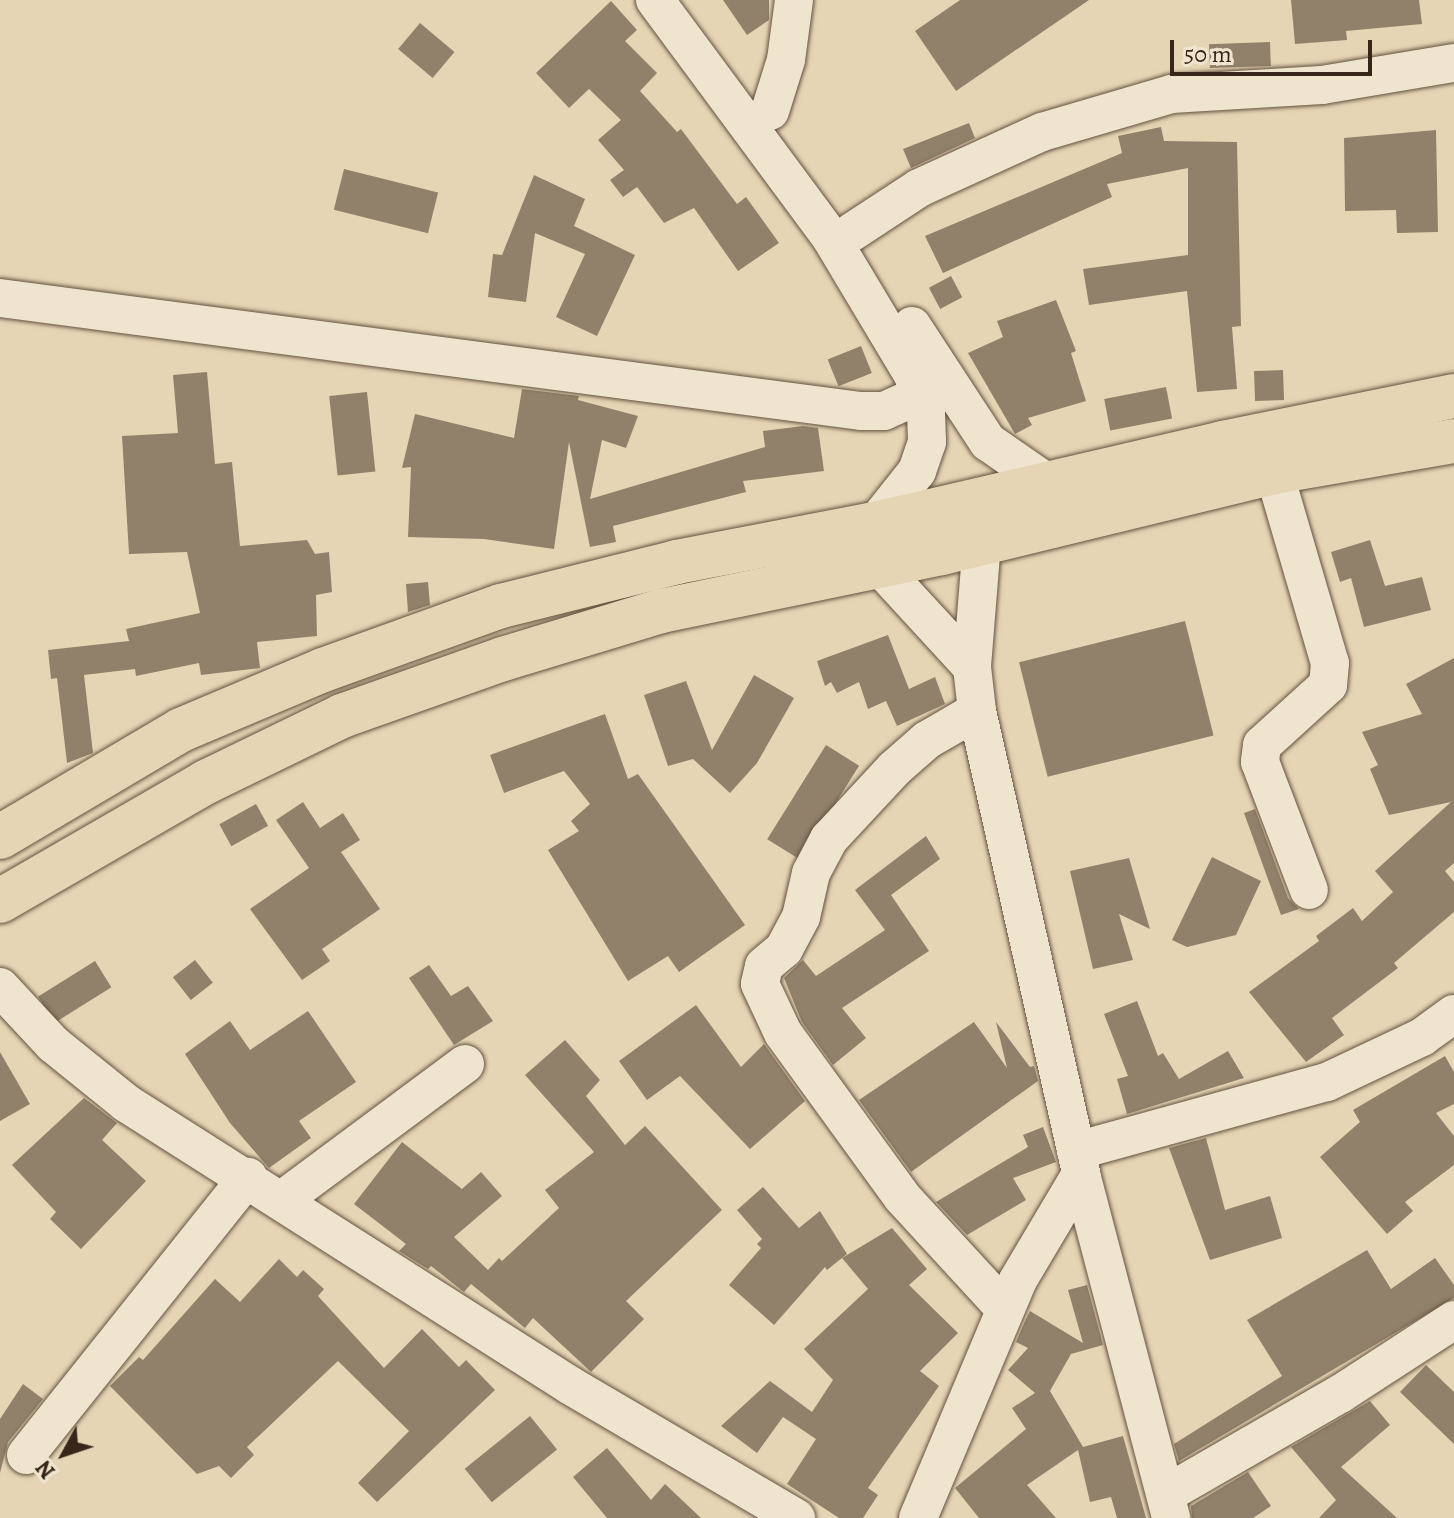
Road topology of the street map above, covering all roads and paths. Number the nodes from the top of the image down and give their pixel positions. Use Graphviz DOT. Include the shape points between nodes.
graph roads {
  1 [pos="655,0"];
  2 [pos="687,0"];
  3 [pos="794,0"];
  4 [pos="1454,63"];
  5 [pos="770,111"];
  6 [pos="852,232"];
  7 [pos="0,298"];
  8 [pos="920,395"];
  9 [pos="1454,396"];
  10 [pos="1454,441"];
  11 [pos="1274,472"];
  12 [pos="1046,482"];
  13 [pos="982,542"];
  14 [pos="877,545"];
  15 [pos="972,667"];
  16 [pos="977,711"];
  17 [pos="0,837"];
  18 [pos="1309,890"];
  19 [pos="0,901"];
  20 [pos="0,987"];
  21 [pos="1454,1014"];
  22 [pos="465,1064"];
  23 [pos="1079,1162"];
  24 [pos="248,1177"];
  25 [pos="282,1200"];
  26 [pos="1005,1309"];
  27 [pos="1454,1320"];
  28 [pos="26,1455"];
  29 [pos="1169,1506"];
  30 [pos="796,1518"];
  31 [pos="918,1518"];
  1 -- 8 [label="street" via="831,238"];
  2 -- 5 [label="street"];
  3 -- 5 [label="street" via="786,60"];
  4 -- 6 [label="street" via="1322,85 1171,94 1042,132 919,188"];
  5 -- 6 [label="street"];
  6 -- 12 [label="street" via="988,442"];
  7 -- 8 [label="street" via="861,411 884,411"];
  8 -- 14 [label="street" via="927,442"];
  9 -- 12 [label="highway"];
  10 -- 11 [label="highway"];
  11 -- 13 [label="highway"];
  11 -- 18 [label="street" via="1330,663 1328,685 1262,745 1260,762"];
  12 -- 14 [label="highway"];
  13 -- 14 [label="highway"];
  13 -- 15 [label="street"];
  14 -- 15 [label="street"];
  14 -- 17 [label="highway" via="585,582 323,670 181,730"];
  14 -- 19 [label="highway" via="503,659 342,716 206,782"];
  15 -- 16 [label="street"];
  16 -- 23 [label="street"];
  16 -- 26 [label="street" via="927,740 829,839 811,873 801,917 784,949 764,966 760,984 783,1033 902,1197"];
  20 -- 24 [label="street" via="53,1044 126,1103"];
  21 -- 23 [label="street" via="1422,1037 1327,1082"];
  22 -- 25 [label="street"];
  23 -- 26 [label="street"];
  23 -- 29 [label="street"];
  24 -- 25 [label="street"];
  24 -- 28 [label="street"];
  25 -- 30 [label="street" via="559,1378"];
  26 -- 31 [label="street"];
  27 -- 29 [label="street"];
}
